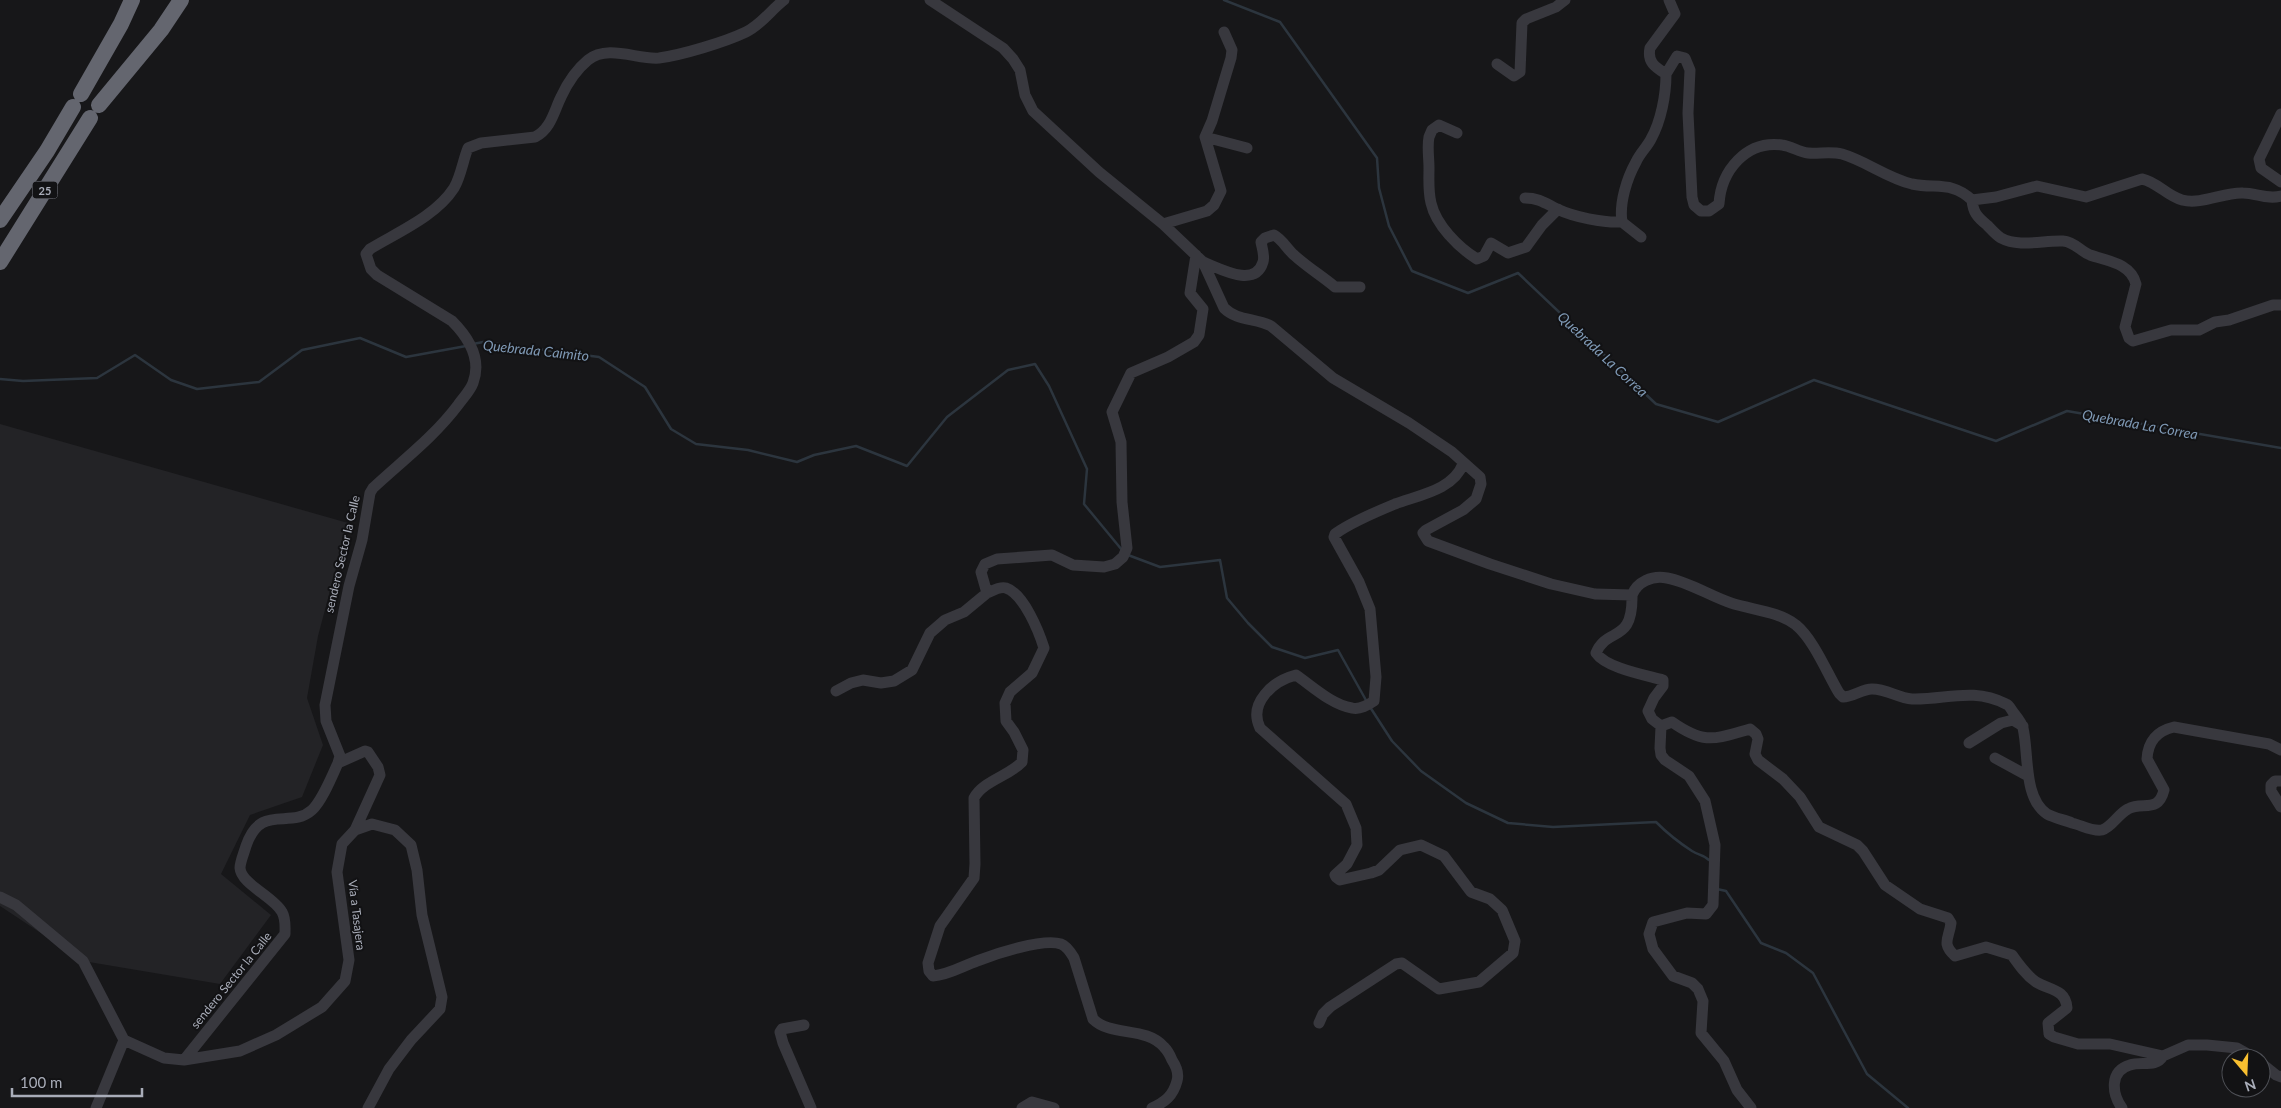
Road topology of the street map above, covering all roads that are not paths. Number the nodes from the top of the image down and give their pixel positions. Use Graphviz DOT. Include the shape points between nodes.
graph roads {
  1 [pos="132,0"];
  2 [pos="181,0"];
  3 [pos="784,0"];
  4 [pos="930,0"];
  5 [pos="1565,0"];
  6 [pos="1669,0"];
  7 [pos="1224,32"];
  8 [pos="1497,64"];
  9 [pos="1666,74"];
  10 [pos="2281,114"];
  11 [pos="1457,133"];
  12 [pos="1205,137"];
  13 [pos="1248,148"];
  14 [pos="2281,182"];
  15 [pos="2281,196"];
  16 [pos="1525,198"];
  17 [pos="1972,200"];
  18 [pos="1558,209"];
  19 [pos="0,220"];
  20 [pos="1622,222"];
  21 [pos="1163,224"];
  22 [pos="1641,237"];
  23 [pos="1199,258"];
  24 [pos="0,262"];
  25 [pos="1360,287"];
  26 [pos="2281,306"];
  27 [pos="1463,464"];
  28 [pos="987,593"];
  29 [pos="1632,595"];
  30 [pos="836,691"];
  31 [pos="1661,726"];
  32 [pos="2023,726"];
  33 [pos="1969,743"];
  34 [pos="2281,750"];
  35 [pos="1995,758"];
  36 [pos="338,763"];
  37 [pos="2028,776"];
  38 [pos="2281,781"];
  39 [pos="2281,807"];
  40 [pos="355,830"];
  41 [pos="0,897"];
  42 [pos="1319,1023"];
  43 [pos="804,1025"];
  44 [pos="124,1040"];
  45 [pos="2237,1048"];
  46 [pos="2163,1056"];
  47 [pos="184,1060"];
  48 [pos="1034,1105"];
  49 [pos="96,1108"];
  50 [pos="368,1108"];
  51 [pos="811,1108"];
  52 [pos="1022,1108"];
  53 [pos="1054,1108"];
  54 [pos="1152,1108"];
  55 [pos="1751,1108"];
  56 [pos="2122,1108"];
  1 -- 19 [label="highway, 25" via="47,152"];
  2 -- 24 [label="highway, 25" via="161,30 94,112"];
  3 -- 36 [label="street, sendero Sector la Calle" via="747,32 710,44 657,58 606,54 589,59 575,74 542,132 530,138 481,143 468,148 455,186 444,200 366,254 371,269 377,275 452,321 461,330 473,349 475,374 468,392 444,423 370,493 325,705 326,721 340,756"];
  4 -- 21 [label="street" via="1003,48 1020,70 1025,95 1033,111 1098,172"];
  5 -- 8 [label="street" via="1522,23 1520,72 1514,76"];
  6 -- 9 [label="street" via="1674,14 1650,48 1649,55 1654,67"];
  7 -- 12 [label="street" via="1232,50 1231,58"];
  9 -- 17 [label="street" via="1677,56 1685,58 1690,70 1690,191 1698,210 1716,208 1728,171 1751,148 1781,144 1807,153 1842,154 1912,184 1951,187"];
  9 -- 20 [label="street" via="1657,124 1628,182 1621,209"];
  10 -- 14 [label="street" via="2259,159 2261,168"];
  11 -- 18 [label="street" via="1439,125 1432,130 1429,137 1430,194 1441,223 1470,254 1480,258 1491,243 1508,253 1526,247"];
  12 -- 13 [label="street"];
  12 -- 21 [label="street" via="1221,191 1218,199 1207,211"];
  15 -- 17 [label="street" via="2274,198 2243,193 2184,201 2142,179 2086,197 2037,186"];
  16 -- 18 [label="street" via="1542,199"];
  17 -- 26 [label="street" via="1976,216 2001,238 2016,242 2063,241 2128,270 2136,284 2126,327 2128,338 2133,341 2171,330 2199,330 2273,305"];
  18 -- 20 [label="street" via="1603,222"];
  20 -- 22 [label="street"];
  21 -- 23 [label="street"];
  23 -- 25 [label="street" via="1237,276 1254,273 1264,260 1262,242 1274,235 1281,238 1299,260 1335,287"];
  23 -- 27 [label="street" via="1230,314 1271,326 1333,378 1402,418 1452,452"];
  23 -- 28 [label="street" via="1189,287 1203,309 1199,336 1187,347 1131,373 1112,412 1121,442 1127,548 1123,557 1116,564 1092,567 1073,564 1052,555 997,559 985,564 981,572"];
  27 -- 29 [label="street" via="1480,477 1476,499 1423,532 1428,540 1551,584 1596,594"];
  27 -- 42 [label="street" via="1460,472 1449,482 1335,534 1370,610 1376,677 1374,701 1352,709 1332,700 1296,675 1282,679 1265,693 1256,719 1260,728 1346,804 1356,828 1357,845 1336,878 1340,880 1380,870 1400,850 1422,845 1444,856 1471,892 1490,899 1502,910 1516,948 1479,982 1439,989 1402,963 1396,964 1330,1007"];
  28 -- 30 [label="street" via="964,612 945,620 930,632 912,670 894,681 851,682"];
  28 -- 54 [label="street" via="1005,588 1017,596 1038,629 1044,648 1032,673 1010,692 1005,703 1006,721 1023,750 1022,762 983,787 974,798 974,878 940,926 928,963 929,971 933,976 940,976 980,960 1044,942 1062,944 1074,958 1093,1020 1099,1025 1140,1033 1163,1045 1176,1065 1178,1078 1174,1092"];
  29 -- 31 [label="street" via="1630,620 1596,653 1628,670 1663,680 1663,686 1648,711"];
  29 -- 32 [label="street" via="1640,583 1666,578 1730,603 1784,618 1806,635 1843,697 1870,689 1885,690 1912,699 1980,696 2008,704"];
  31 -- 46 [label="street" via="1672,722 1697,737 1714,739 1750,729 1758,739 1755,754 1758,760 1800,797 1819,827 1857,845 1888,888 1920,909 1948,918 1951,923 1946,941 1955,956 1986,948 2012,955 2036,982 2064,997 2067,1008 2050,1019 2049,1034 2078,1044 2127,1046"];
  31 -- 55 [label="street" via="1662,755 1688,776 1705,801 1715,845 1713,906 1706,914 1687,914 1653,922 1648,934 1653,949 1673,976 1692,982 1698,989 1703,1002 1701,1033 1724,1061"];
  32 -- 33 [label="street" via="2013,720 2001,723"];
  32 -- 37 [label="street"];
  34 -- 37 [label="street" via="2269,744 2174,726 2163,730 2150,745 2147,759 2164,790 2160,801 2150,806 2132,807 2122,812 2108,827 2097,831 2048,815 2034,796"];
  35 -- 37 [label="street"];
  36 -- 40 [label="street, Vía a Tasajera" via="365,751 380,771"];
  36 -- 47 [label="street, sendero Sector la Calle" via="312,811 271,819 258,825 248,843 240,867 242,876 282,910 285,934"];
  38 -- 39 [label="street" via="2271,785"];
  40 -- 47 [label="street, Vía a Tasajera" via="342,844 338,872 349,960 345,981 322,1007 276,1035 240,1051"];
  40 -- 50 [label="street" via="372,824 395,830 411,845 422,915 442,997 440,1009 411,1040"];
  41 -- 44 [label="street" via="16,905 83,961"];
  43 -- 51 [label="street" via="780,1032"];
  44 -- 47 [label="street, Vía a Tasajera" via="164,1058"];
  44 -- 49 [label="street"];
  45 -- 46 [label="street" via="2188,1046"];
  46 -- 56 [label="street" via="2154,1063 2130,1064 2118,1072 2113,1084"];
  48 -- 52 [label="street" via="1032,1102"];
  48 -- 53 [label="street"];
}
